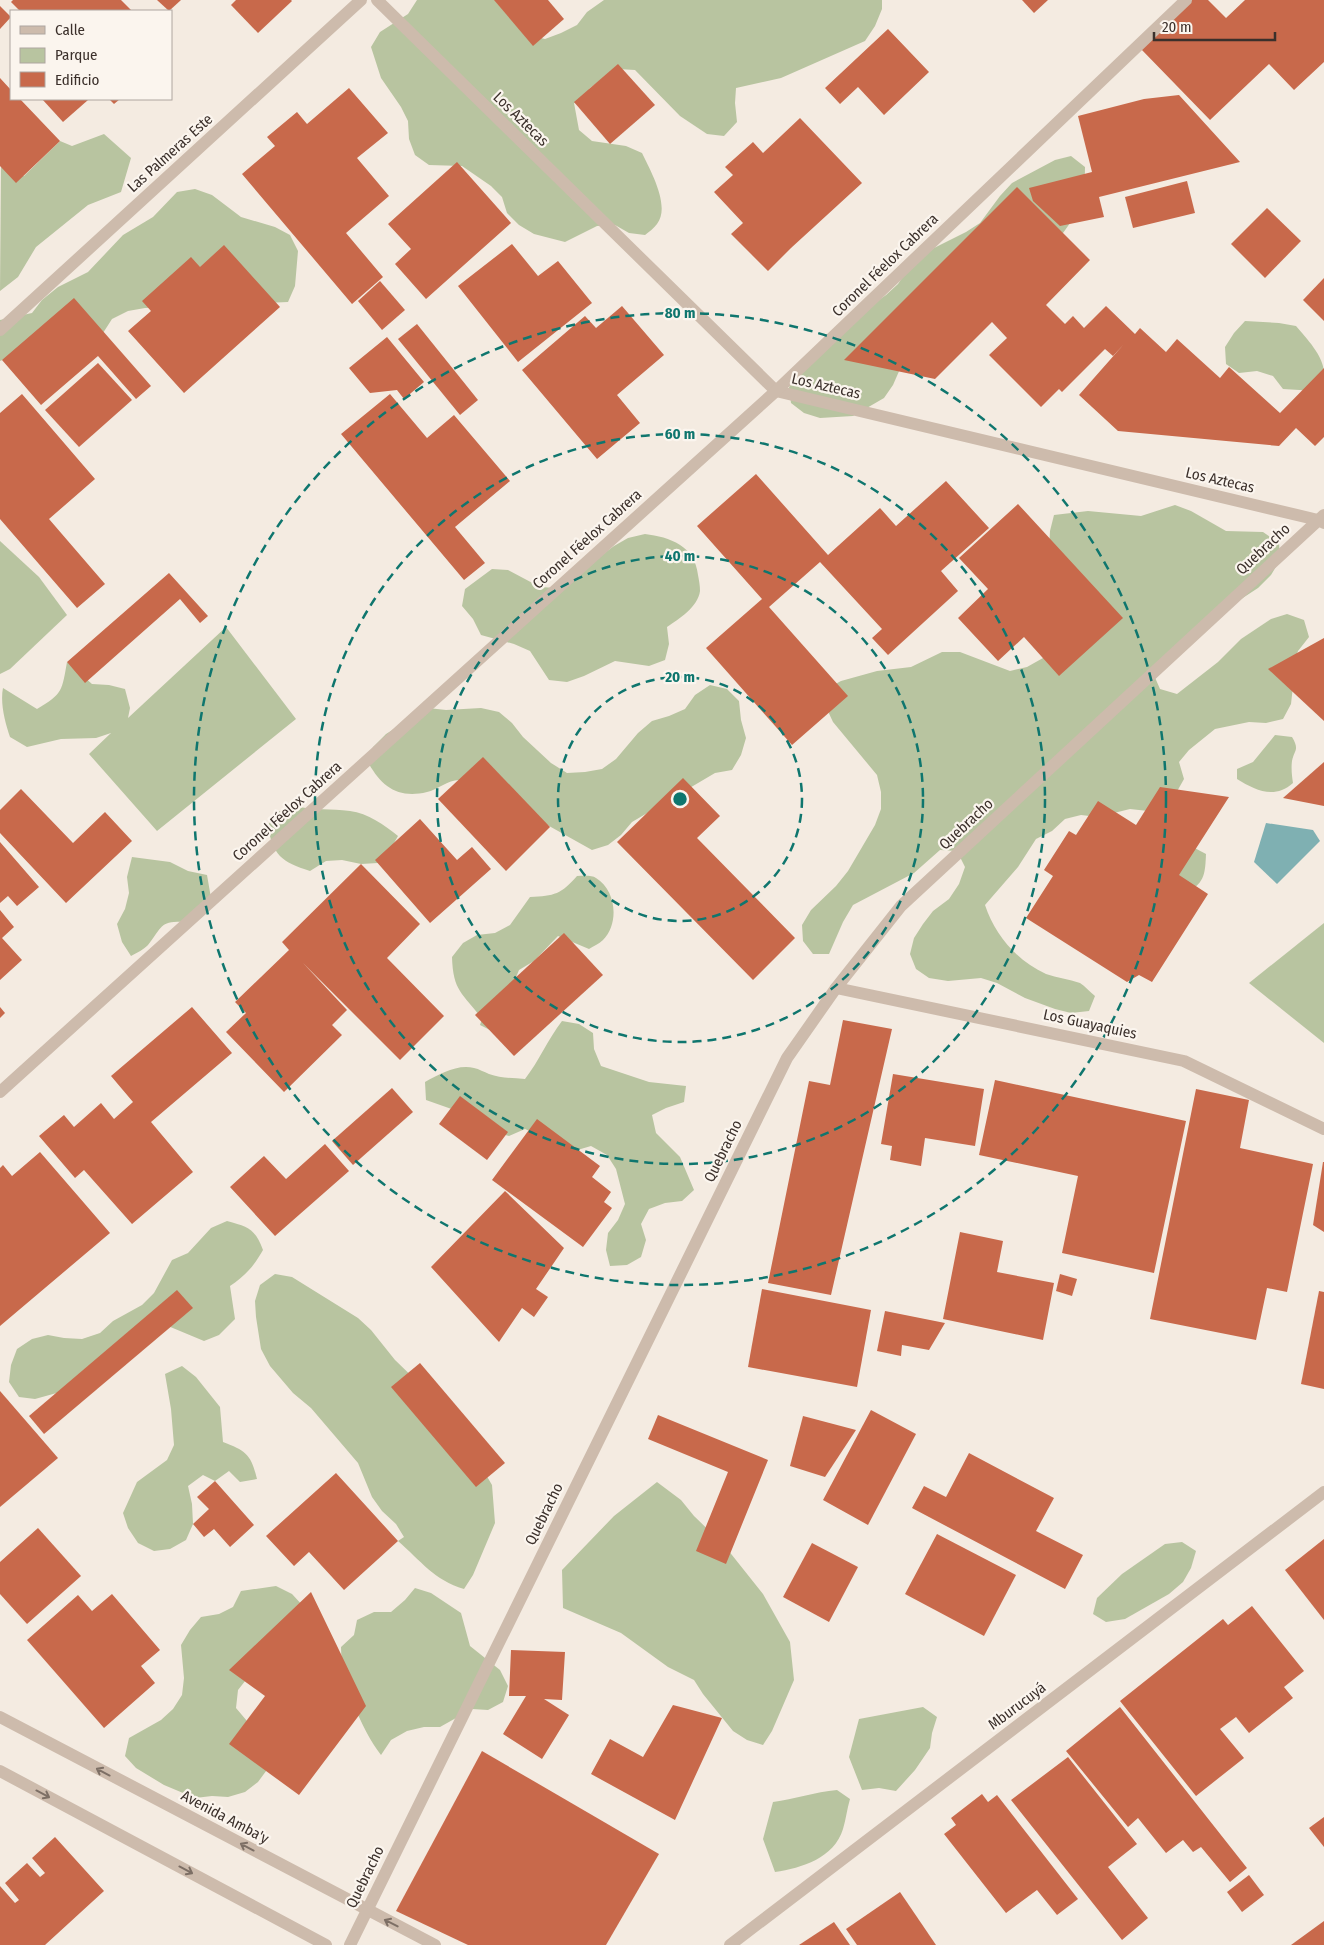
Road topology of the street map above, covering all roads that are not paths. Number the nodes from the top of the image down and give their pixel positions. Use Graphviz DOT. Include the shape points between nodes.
graph roads {
  1 [pos="361,0"];
  2 [pos="376,0"];
  3 [pos="1186,0"];
  4 [pos="0,330"];
  5 [pos="776,391"];
  6 [pos="1322,520"];
  7 [pos="836,988"];
  8 [pos="0,1092"];
  9 [pos="1324,1129"];
  10 [pos="1324,1492"];
  11 [pos="0,1717"];
  12 [pos="0,1771"];
  13 [pos="366,1910"];
  14 [pos="326,1945"];
  15 [pos="350,1945"];
  16 [pos="434,1945"];
  17 [pos="730,1945"];
  1 -- 4 [label="street, Las Palmeras Este"];
  2 -- 5 [label="street, Los Aztecas"];
  3 -- 5 [label="street, Coronel Féelox Cabrera"];
  5 -- 6 [label="street, Los Aztecas"];
  5 -- 8 [label="street, Coronel Féelox Cabrera"];
  6 -- 7 [label="street, Quebracho" via="901,906"];
  7 -- 9 [label="street, Los Guayaquies" via="1184,1061"];
  7 -- 13 [label="street, Quebracho" via="787,1058"];
  10 -- 17 [label="street, Mburucuyá"];
  13 -- 11 [label="street, Avenida Amba'y, one-way"];
  12 -- 14 [label="street, one-way"];
  13 -- 15 [label="street, Quebracho"];
  16 -- 13 [label="street, Avenida Amba'y, one-way"];
}
